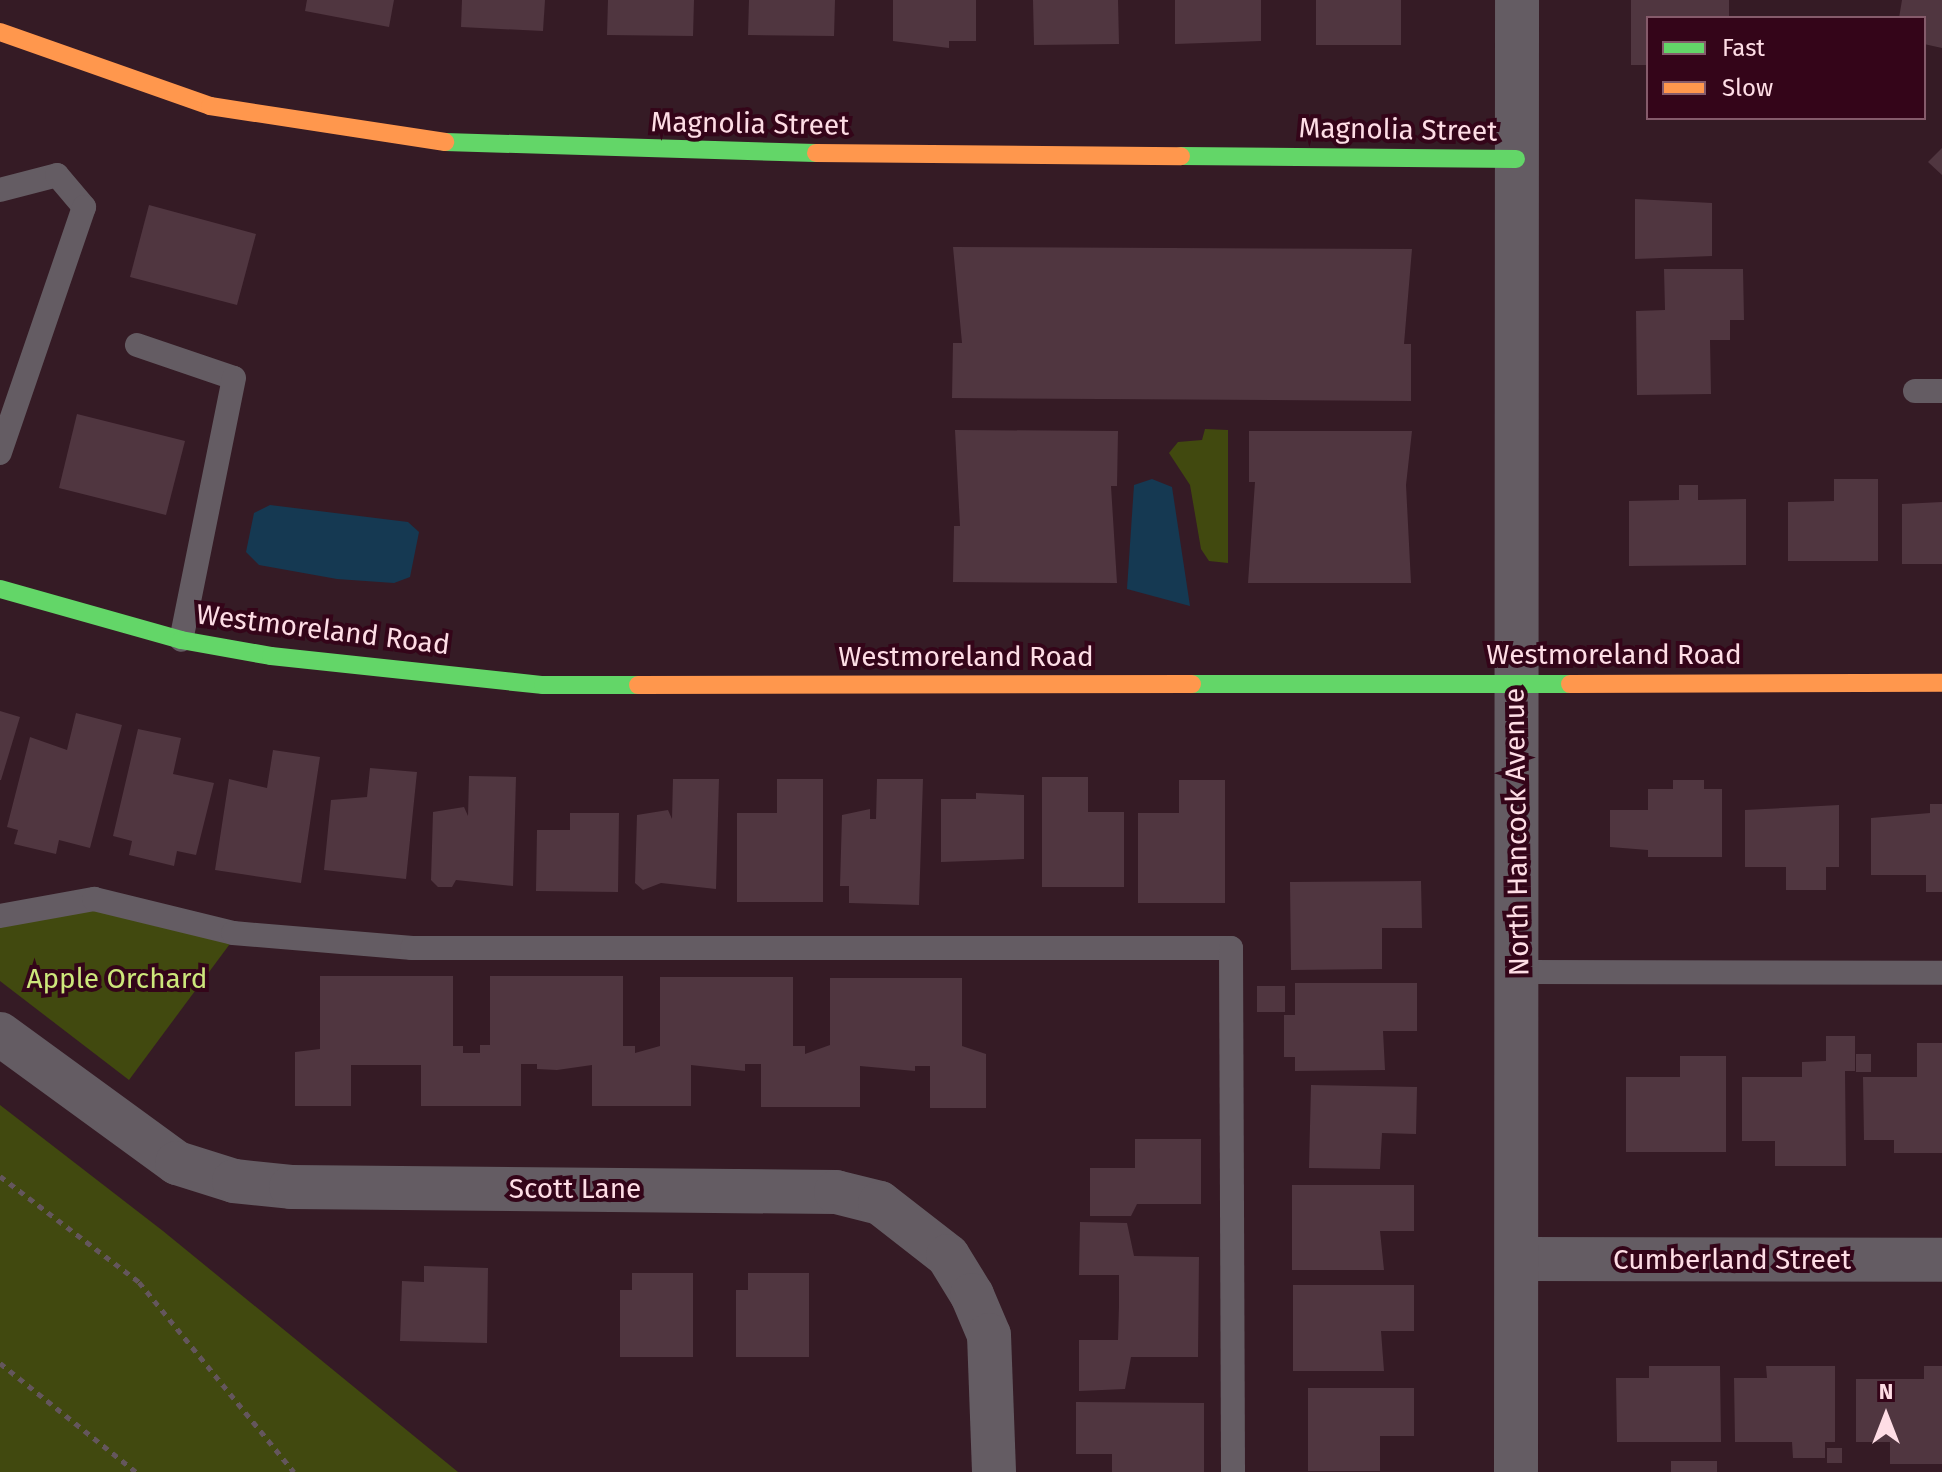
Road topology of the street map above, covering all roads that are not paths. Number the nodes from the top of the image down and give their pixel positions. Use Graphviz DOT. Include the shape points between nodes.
graph roads {
  1 [pos="1517,0"];
  2 [pos="0,32"];
  3 [pos="1516,159"];
  4 [pos="0,190"];
  5 [pos="137,345"];
  6 [pos="1915,391"];
  7 [pos="1942,391"];
  8 [pos="0,453"];
  9 [pos="0,589"];
  10 [pos="181,640"];
  11 [pos="1515,683"];
  12 [pos="1942,683"];
  13 [pos="0,916"];
  14 [pos="1518,972"];
  15 [pos="1942,973"];
  16 [pos="0,1034"];
  17 [pos="1521,1259"];
  18 [pos="1942,1260"];
  19 [pos="994,1472"];
  20 [pos="1233,1472"];
  21 [pos="1516,1472"];
  1 -- 3 [label="street, North Hancock Avenue"];
  2 -- 3 [label="street, Magnolia Street" via="210,106 459,144 626,151"];
  3 -- 11 [label="street, North Hancock Avenue"];
  4 -- 8 [label="lane" via="57,175 84,207"];
  5 -- 10 [label="lane" via="234,378"];
  6 -- 7 [label="lane"];
  9 -- 10 [label="street, Westmoreland Road"];
  10 -- 11 [label="street, Westmoreland Road" via="271,656 543,685"];
  11 -- 12 [label="street, Westmoreland Road"];
  11 -- 14 [label="street, North Hancock Avenue"];
  13 -- 20 [label="lane" via="94,899 233,933 412,948 1231,948"];
  14 -- 15 [label="lane"];
  14 -- 17 [label="street, North Hancock Avenue"];
  16 -- 19 [label="street, Scott Lane" via="177,1163 234,1181 291,1187 836,1192 880,1203 948,1256 989,1335"];
  17 -- 18 [label="street, Cumberland Street"];
  17 -- 21 [label="street, North Hancock Avenue"];
}
